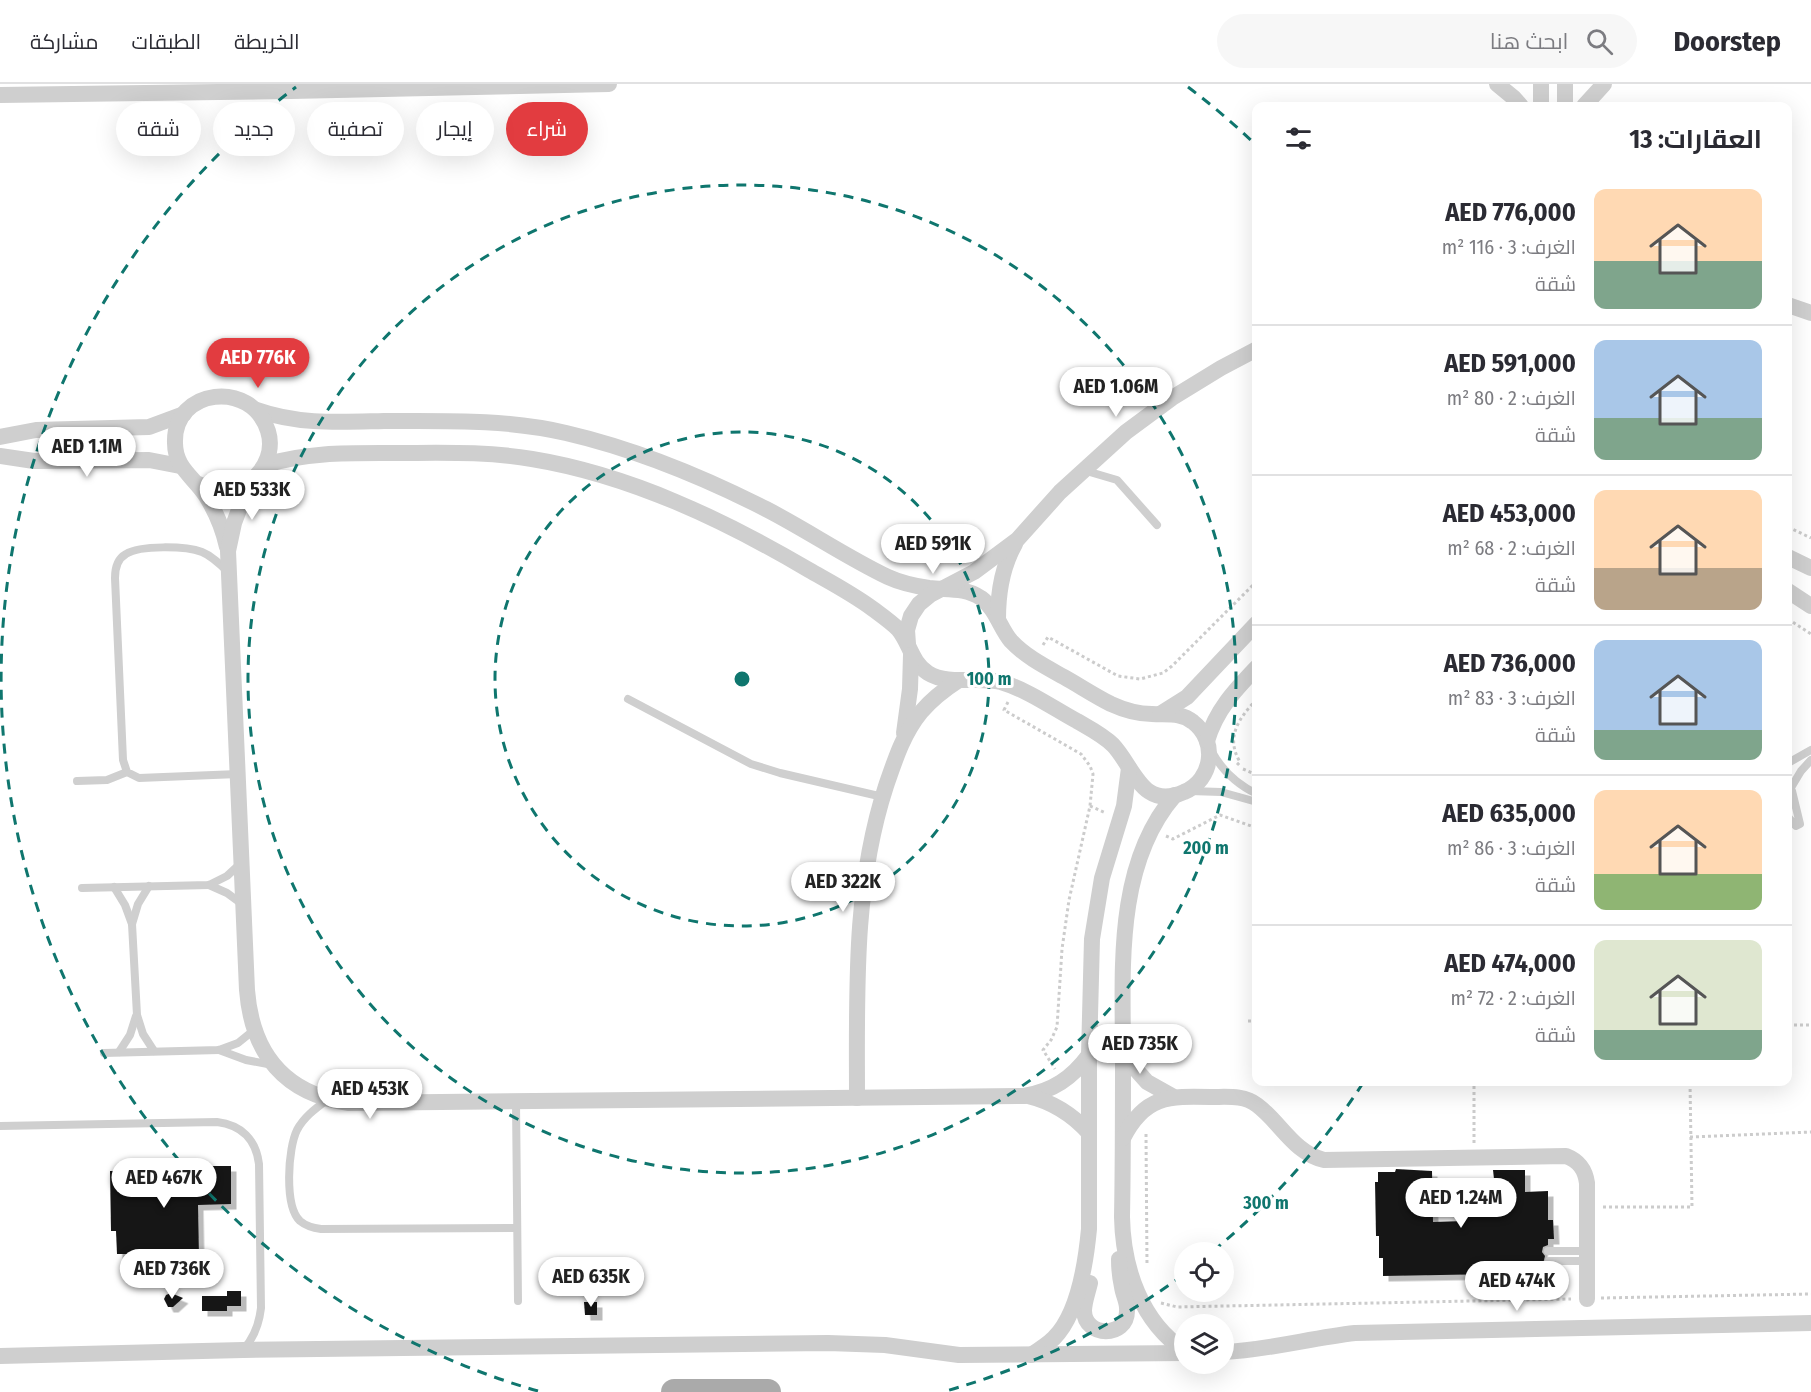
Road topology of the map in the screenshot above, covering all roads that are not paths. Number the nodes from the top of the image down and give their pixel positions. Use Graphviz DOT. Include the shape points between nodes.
graph roads {
  1 [pos="609,84"];
  2 [pos="1497,84"];
  3 [pos="1541,84"];
  4 [pos="1565,84"];
  5 [pos="1604,84"];
  6 [pos="291,88"];
  7 [pos="0,95"];
  8 [pos="1518,102"];
  9 [pos="1541,102"];
  10 [pos="1565,102"];
  11 [pos="1588,102"];
  12 [pos="1792,306"];
  13 [pos="1811,313"];
  14 [pos="1252,352"];
  15 [pos="257,410"];
  16 [pos="184,414"];
  17 [pos="0,437"];
  18 [pos="0,456"];
  19 [pos="265,465"];
  20 [pos="180,466"];
  21 [pos="1083,470"];
  22 [pos="196,483"];
  23 [pos="249,483"];
  24 [pos="1157,525"];
  25 [pos="1017,540"];
  26 [pos="228,550"];
  27 [pos="1792,558"];
  28 [pos="1811,568"];
  29 [pos="229,573"];
  30 [pos="942,589"];
  31 [pos="1792,594"];
  32 [pos="1811,606"];
  33 [pos="998,619"];
  34 [pos="1252,628"];
  35 [pos="910,650"];
  36 [pos="1252,673"];
  37 [pos="959,680"];
  38 [pos="628,699"];
  39 [pos="1160,714"];
  40 [pos="903,740"];
  41 [pos="1208,743"];
  42 [pos="1811,750"];
  43 [pos="1811,760"];
  44 [pos="1792,761"];
  45 [pos="1129,768"];
  46 [pos="127,772"];
  47 [pos="238,774"];
  48 [pos="77,781"];
  49 [pos="1792,790"];
  50 [pos="1252,792"];
  51 [pos="1181,793"];
  52 [pos="883,796"];
  53 [pos="1792,796"];
  54 [pos="1252,801"];
  55 [pos="1792,822"];
  56 [pos="241,863"];
  57 [pos="209,885"];
  58 [pos="149,886"];
  59 [pos="114,887"];
  60 [pos="82,888"];
  61 [pos="243,905"];
  62 [pos="132,924"];
  63 [pos="137,1015"];
  64 [pos="254,1030"];
  65 [pos="219,1050"];
  66 [pos="154,1051"];
  67 [pos="119,1052"];
  68 [pos="104,1053"];
  69 [pos="1089,1055"];
  70 [pos="1123,1055"];
  71 [pos="274,1066"];
  72 [pos="1024,1096"];
  73 [pos="1172,1096"];
  74 [pos="857,1098"];
  75 [pos="327,1100"];
  76 [pos="516,1102"];
  77 [pos="0,1126"];
  78 [pos="1089,1133"];
  79 [pos="1123,1137"];
  80 [pos="517,1228"];
  81 [pos="1089,1229"];
  82 [pos="1122,1229"];
  83 [pos="1548,1251"];
  84 [pos="1587,1256"];
  85 [pos="1549,1262"];
  86 [pos="1587,1299"];
  87 [pos="518,1301"];
  88 [pos="1811,1323"];
  89 [pos="1174,1342"];
  90 [pos="243,1350"];
  91 [pos="1174,1352"];
  92 [pos="1234,1352"];
  93 [pos="1031,1354"];
  94 [pos="0,1356"];
  95 [pos="675,1392"];
  96 [pos="768,1392"];
  1 -- 6 [label="street"];
  2 -- 8 [label="street"];
  3 -- 9 [label="street"];
  4 -- 10 [label="street"];
  5 -- 11 [label="street"];
  6 -- 7 [label="street"];
  12 -- 13 [label="street"];
  14 -- 21 [label="street" via="1172,398"];
  15 -- 16 [label="street" via="240,399 219,396 206,398"];
  15 -- 19 [label="street" via="270,436"];
  15 -- 30 [label="street" via="313,422 496,422 578,436 635,453 726,490 892,579"];
  16 -- 17 [label="street" via="148,427 36,430"];
  16 -- 20 [label="street" via="174,440"];
  18 -- 20 [label="street" via="34,461 148,460"];
  19 -- 23 [label="street"];
  19 -- 35 [label="street" via="316,454 459,453 526,458 592,472 675,501 778,551 873,609 898,629"];
  20 -- 22 [label="street"];
  21 -- 24 [label="lane" via="1116,480"];
  21 -- 25 [label="street"];
  22 -- 23 [label="street" via="222,491"];
  22 -- 26 [label="street" via="220,522"];
  23 -- 26 [label="street"];
  25 -- 30 [label="street" via="974,572"];
  25 -- 33 [label="street" via="1004,570"];
  26 -- 29 [label="street"];
  27 -- 28 [label="street"];
  29 -- 46 [label="lane" via="213,558 180,548 132,551 116,564 123,760"];
  29 -- 47 [label="street"];
  30 -- 33 [label="street" via="963,590 981,598"];
  30 -- 35 [label="street" via="919,604 911,616"];
  31 -- 32 [label="street"];
  33 -- 39 [label="street" via="1013,643 1034,660 1116,707"];
  34 -- 39 [label="street" via="1187,697"];
  35 -- 37 [label="street" via="920,667 931,675"];
  35 -- 40 [label="street" via="910,689"];
  36 -- 41 [label="street" via="1224,704"];
  37 -- 40 [label="street" via="921,712"];
  37 -- 45 [label="street" via="988,680 1017,688 1105,738"];
  38 -- 52 [label="lane" via="751,764"];
  39 -- 41 [label="street" via="1194,722"];
  40 -- 52 [label="street"];
  41 -- 50 [label="lane" via="1228,774"];
  41 -- 51 [label="street" via="1208,767 1196,785"];
  42 -- 44 [label="lane"];
  43 -- 49 [label="lane"];
  45 -- 51 [label="street" via="1142,787 1152,793"];
  45 -- 69 [label="street" via="1124,806 1095,908"];
  46 -- 47 [label="lane" via="139,778"];
  46 -- 48 [label="lane" via="107,780"];
  47 -- 56 [label="street"];
  51 -- 54 [label="lane" via="1221,792"];
  51 -- 70 [label="street" via="1162,812 1151,831 1127,912 1122,968"];
  52 -- 74 [label="street" via="866,867 859,930"];
  53 -- 55 [label="lane" via="1800,824 1796,826"];
  56 -- 57 [label="lane"];
  56 -- 61 [label="street"];
  57 -- 58 [label="lane"];
  57 -- 61 [label="lane"];
  58 -- 59 [label="lane"];
  58 -- 62 [label="lane"];
  59 -- 60 [label="lane"];
  59 -- 62 [label="lane"];
  61 -- 64 [label="street" via="248,1010"];
  62 -- 63 [label="lane"];
  63 -- 66 [label="lane"];
  63 -- 67 [label="lane"];
  64 -- 65 [label="lane"];
  64 -- 71 [label="street"];
  65 -- 66 [label="lane"];
  65 -- 71 [label="lane"];
  66 -- 67 [label="lane"];
  67 -- 68 [label="lane"];
  69 -- 72 [label="street" via="1063,1082"];
  69 -- 78 [label="street"];
  70 -- 73 [label="street" via="1147,1083"];
  70 -- 79 [label="street"];
  71 -- 75 [label="street" via="306,1091"];
  72 -- 74 [label="street"];
  72 -- 78 [label="street" via="1064,1110"];
  73 -- 79 [label="street" via="1146,1108"];
  73 -- 84 [label="street" via="1248,1100 1302,1150 1324,1160 1557,1155 1575,1159 1586,1174"];
  74 -- 76 [label="street"];
  75 -- 76 [label="street"];
  75 -- 80 [label="lane" via="303,1120 292,1143 291,1200 300,1221 321,1229"];
  76 -- 80 [label="lane"];
  77 -- 90 [label="lane" via="217,1122 247,1134 258,1153 259,1164 261,1308 258,1327"];
  78 -- 81 [label="street"];
  79 -- 82 [label="street"];
  80 -- 87 [label="lane"];
  81 -- 82 [label="street" via="1093,1260 1084,1313 1087,1322 1102,1332 1120,1327 1127,1310 1119,1273"];
  81 -- 93 [label="street" via="1070,1313 1055,1337"];
  82 -- 89 [label="street" via="1129,1269 1144,1306 1159,1329"];
  83 -- 84 [label="lane"];
  84 -- 85 [label="lane"];
  84 -- 86 [label="street"];
  88 -- 92 [label="street" via="1355,1333"];
  90 -- 93 [label="street" via="828,1343 959,1354"];
  90 -- 94 [label="street"];
  91 -- 93 [label="street"];
  95 -- 96 [label="main road"];
}
